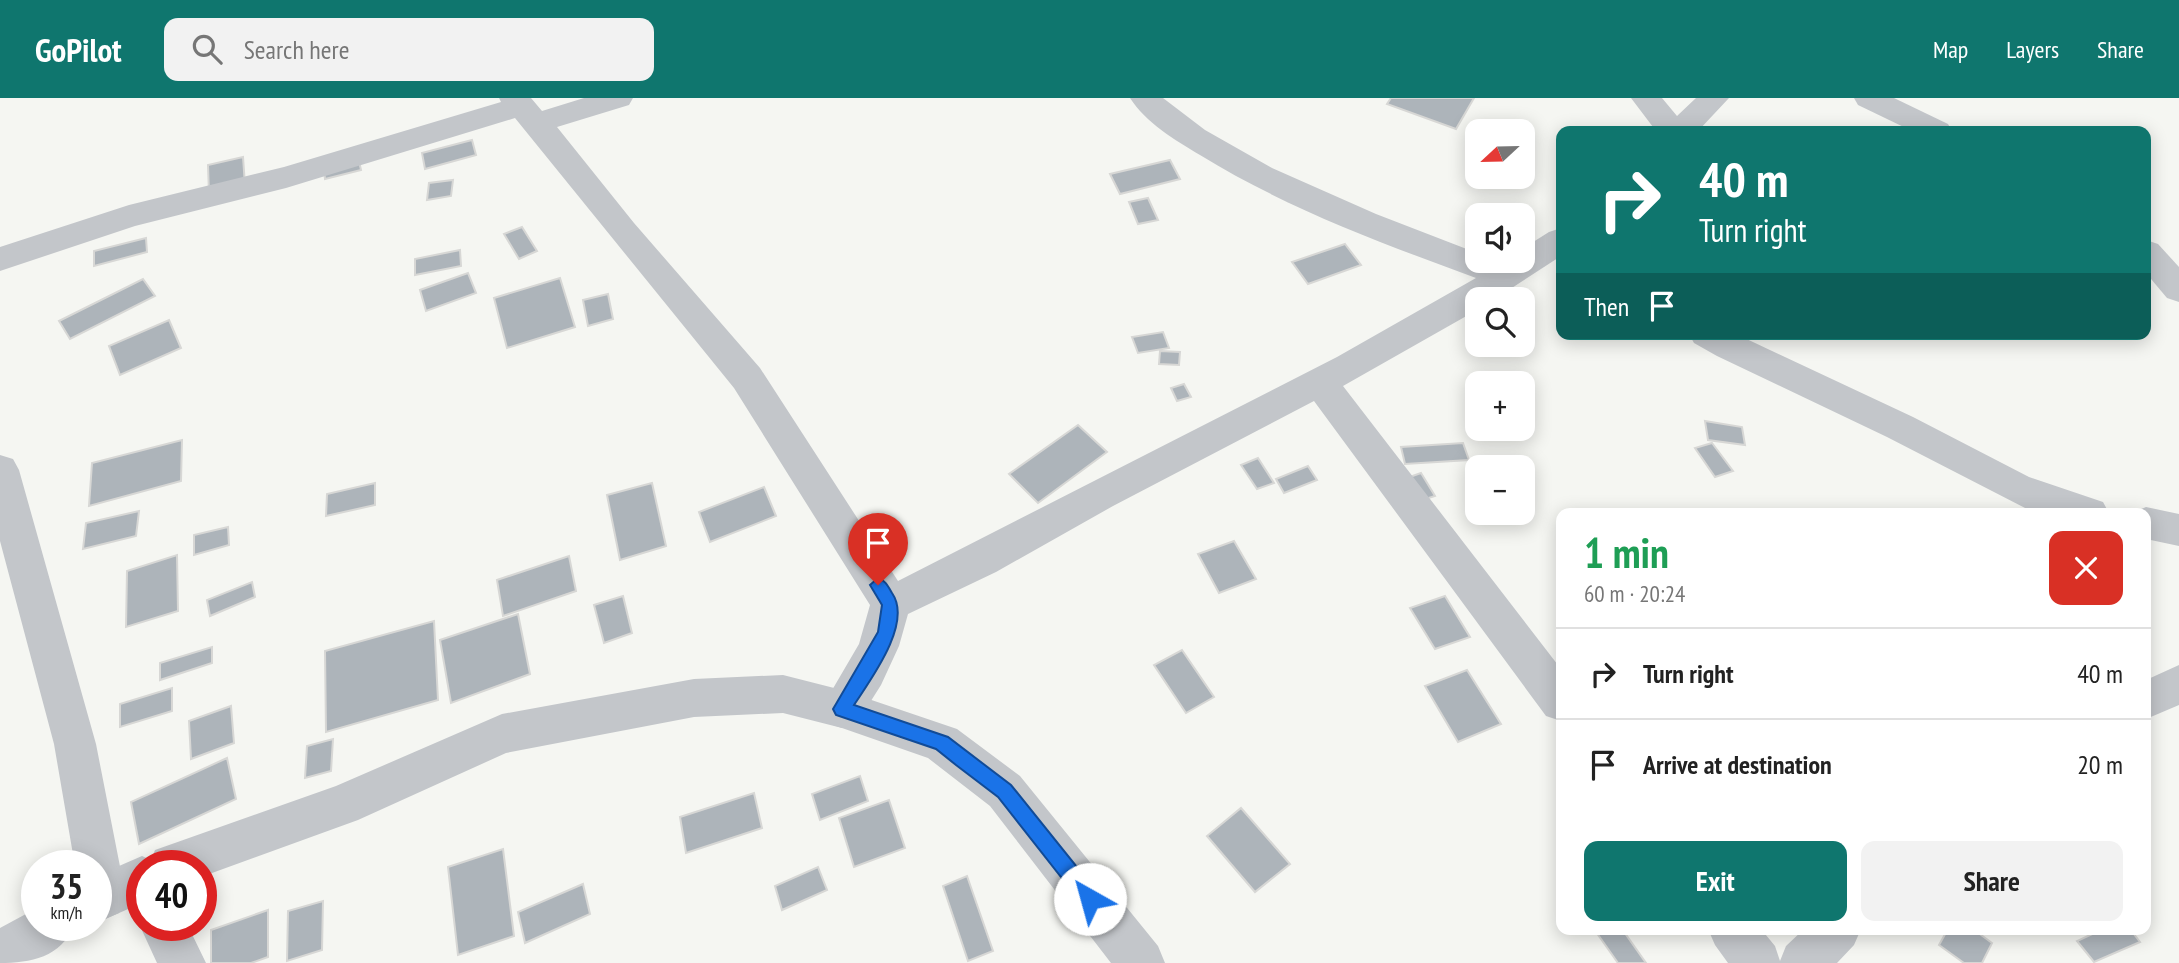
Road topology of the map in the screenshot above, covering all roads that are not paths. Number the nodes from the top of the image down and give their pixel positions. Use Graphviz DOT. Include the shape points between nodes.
graph roads {
  1 [pos="618,98"];
  2 [pos="1145,98"];
  3 [pos="1646,98"];
  4 [pos="1714,98"];
  5 [pos="1869,98"];
  6 [pos="524,109"];
  7 [pos="1668,126"];
  8 [pos="1685,126"];
  9 [pos="1927,126"];
  10 [pos="1556,243"];
  11 [pos="2151,258"];
  12 [pos="0,259"];
  13 [pos="1507,277"];
  14 [pos="2179,289"];
  15 [pos="1717,340"];
  16 [pos="1321,383"];
  17 [pos="0,470"];
  18 [pos="2067,508"];
  19 [pos="2151,524"];
  20 [pos="2179,530"];
  21 [pos="890,603"];
  22 [pos="2179,684"];
  23 [pos="1556,695"];
  24 [pos="2151,698"];
  25 [pos="842,709"];
  26 [pos="217,852"];
  27 [pos="126,869"];
  28 [pos="1736,935"];
  29 [pos="1832,935"];
  30 [pos="22,941"];
  31 [pos="171,941"];
  32 [pos="0,953"];
  33 [pos="182,963"];
  34 [pos="1141,963"];
  35 [pos="1758,963"];
  36 [pos="1803,963"];
  1 -- 6 [label="street"];
  2 -- 13 [label="street" via="1198,139 1322,206"];
  3 -- 7 [label="street"];
  4 -- 8 [label="street"];
  5 -- 9 [label="street"];
  6 -- 12 [label="street" via="129,216"];
  6 -- 21 [label="street" via="747,378"];
  10 -- 13 [label="street"];
  11 -- 14 [label="street"];
  13 -- 16 [label="street"];
  15 -- 18 [label="street" via="2006,484"];
  16 -- 21 [label="street" via="1128,480 976,566"];
  16 -- 23 [label="street"];
  17 -- 27 [label="street" via="75,744"];
  19 -- 20 [label="street"];
  21 -- 25 [label="street" via="887,632"];
  22 -- 24 [label="street"];
  25 -- 26 [label="street" via="783,694 694,698 502,734 342,805"];
  25 -- 34 [label="street" via="942,743 1005,791"];
  28 -- 35 [label="street"];
  29 -- 36 [label="street"];
  30 -- 32 [label="street"];
  31 -- 33 [label="street"];
}
